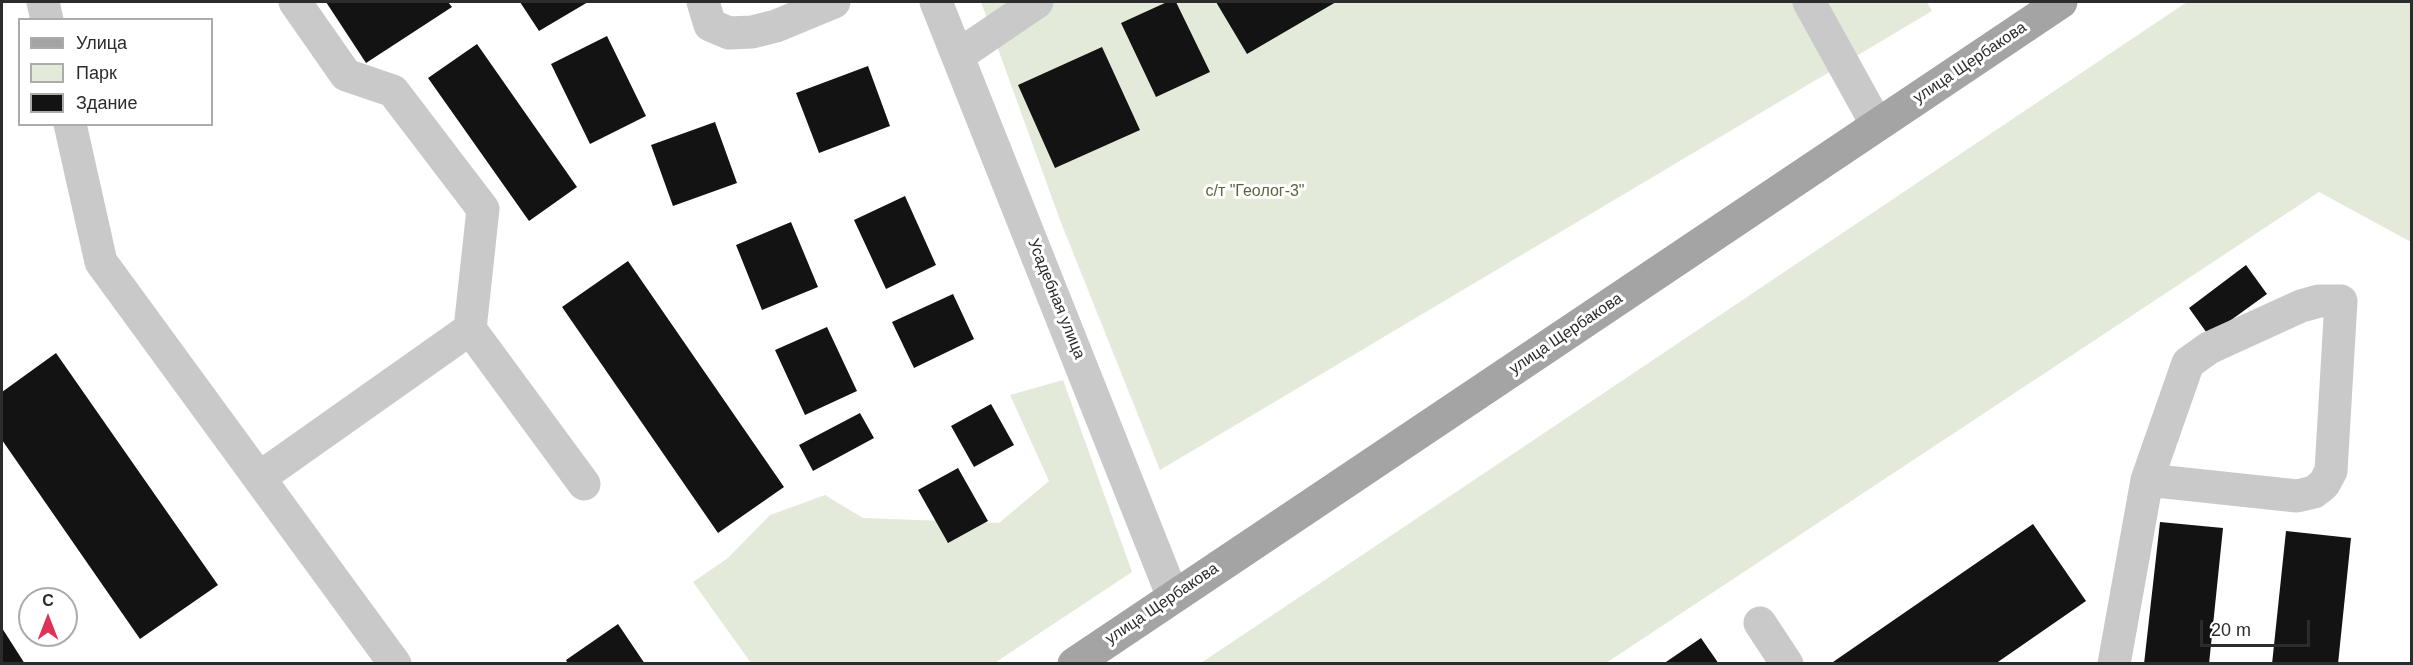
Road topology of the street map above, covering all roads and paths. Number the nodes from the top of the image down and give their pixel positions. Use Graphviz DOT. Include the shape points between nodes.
graph roads {
  1 [pos="43,2"];
  2 [pos="295,2"];
  3 [pos="703,2"];
  4 [pos="834,2"];
  5 [pos="936,2"];
  6 [pos="1037,2"];
  7 [pos="1809,2"];
  8 [pos="2061,2"];
  9 [pos="47,18"];
  10 [pos="959,55"];
  11 [pos="1877,125"];
  12 [pos="70,126"];
  13 [pos="470,329"];
  14 [pos="259,478"];
  15 [pos="2147,480"];
  16 [pos="584,484"];
  17 [pos="1173,597"];
  18 [pos="1760,623"];
  19 [pos="395,663"];
  20 [pos="1074,663"];
  21 [pos="1787,663"];
  22 [pos="2114,663"];
  1 -- 9 [label="street"];
  2 -- 13 [label="street" via="345,75 393,91 483,209"];
  3 -- 4 [label="street" via="710,25 729,33 777,26"];
  5 -- 10 [label="street, Усадебная улица"];
  6 -- 10 [label="street"];
  7 -- 11 [label="street"];
  8 -- 11 [label="main road, улица Щербакова"];
  10 -- 17 [label="street, Усадебная улица"];
  11 -- 17 [label="main road, улица Щербакова"];
  12 -- 14 [label="street" via="101,262"];
  13 -- 14 [label="street"];
  13 -- 16 [label="street"];
  14 -- 19 [label="street"];
  15 -- 15 [label="street" via="2297,496 2314,492 2324,484 2331,471 2341,301 2301,306 2209,348 2188,363"];
  15 -- 22 [label="street"];
  17 -- 20 [label="main road, улица Щербакова"];
  18 -- 21 [label="street"];
}
